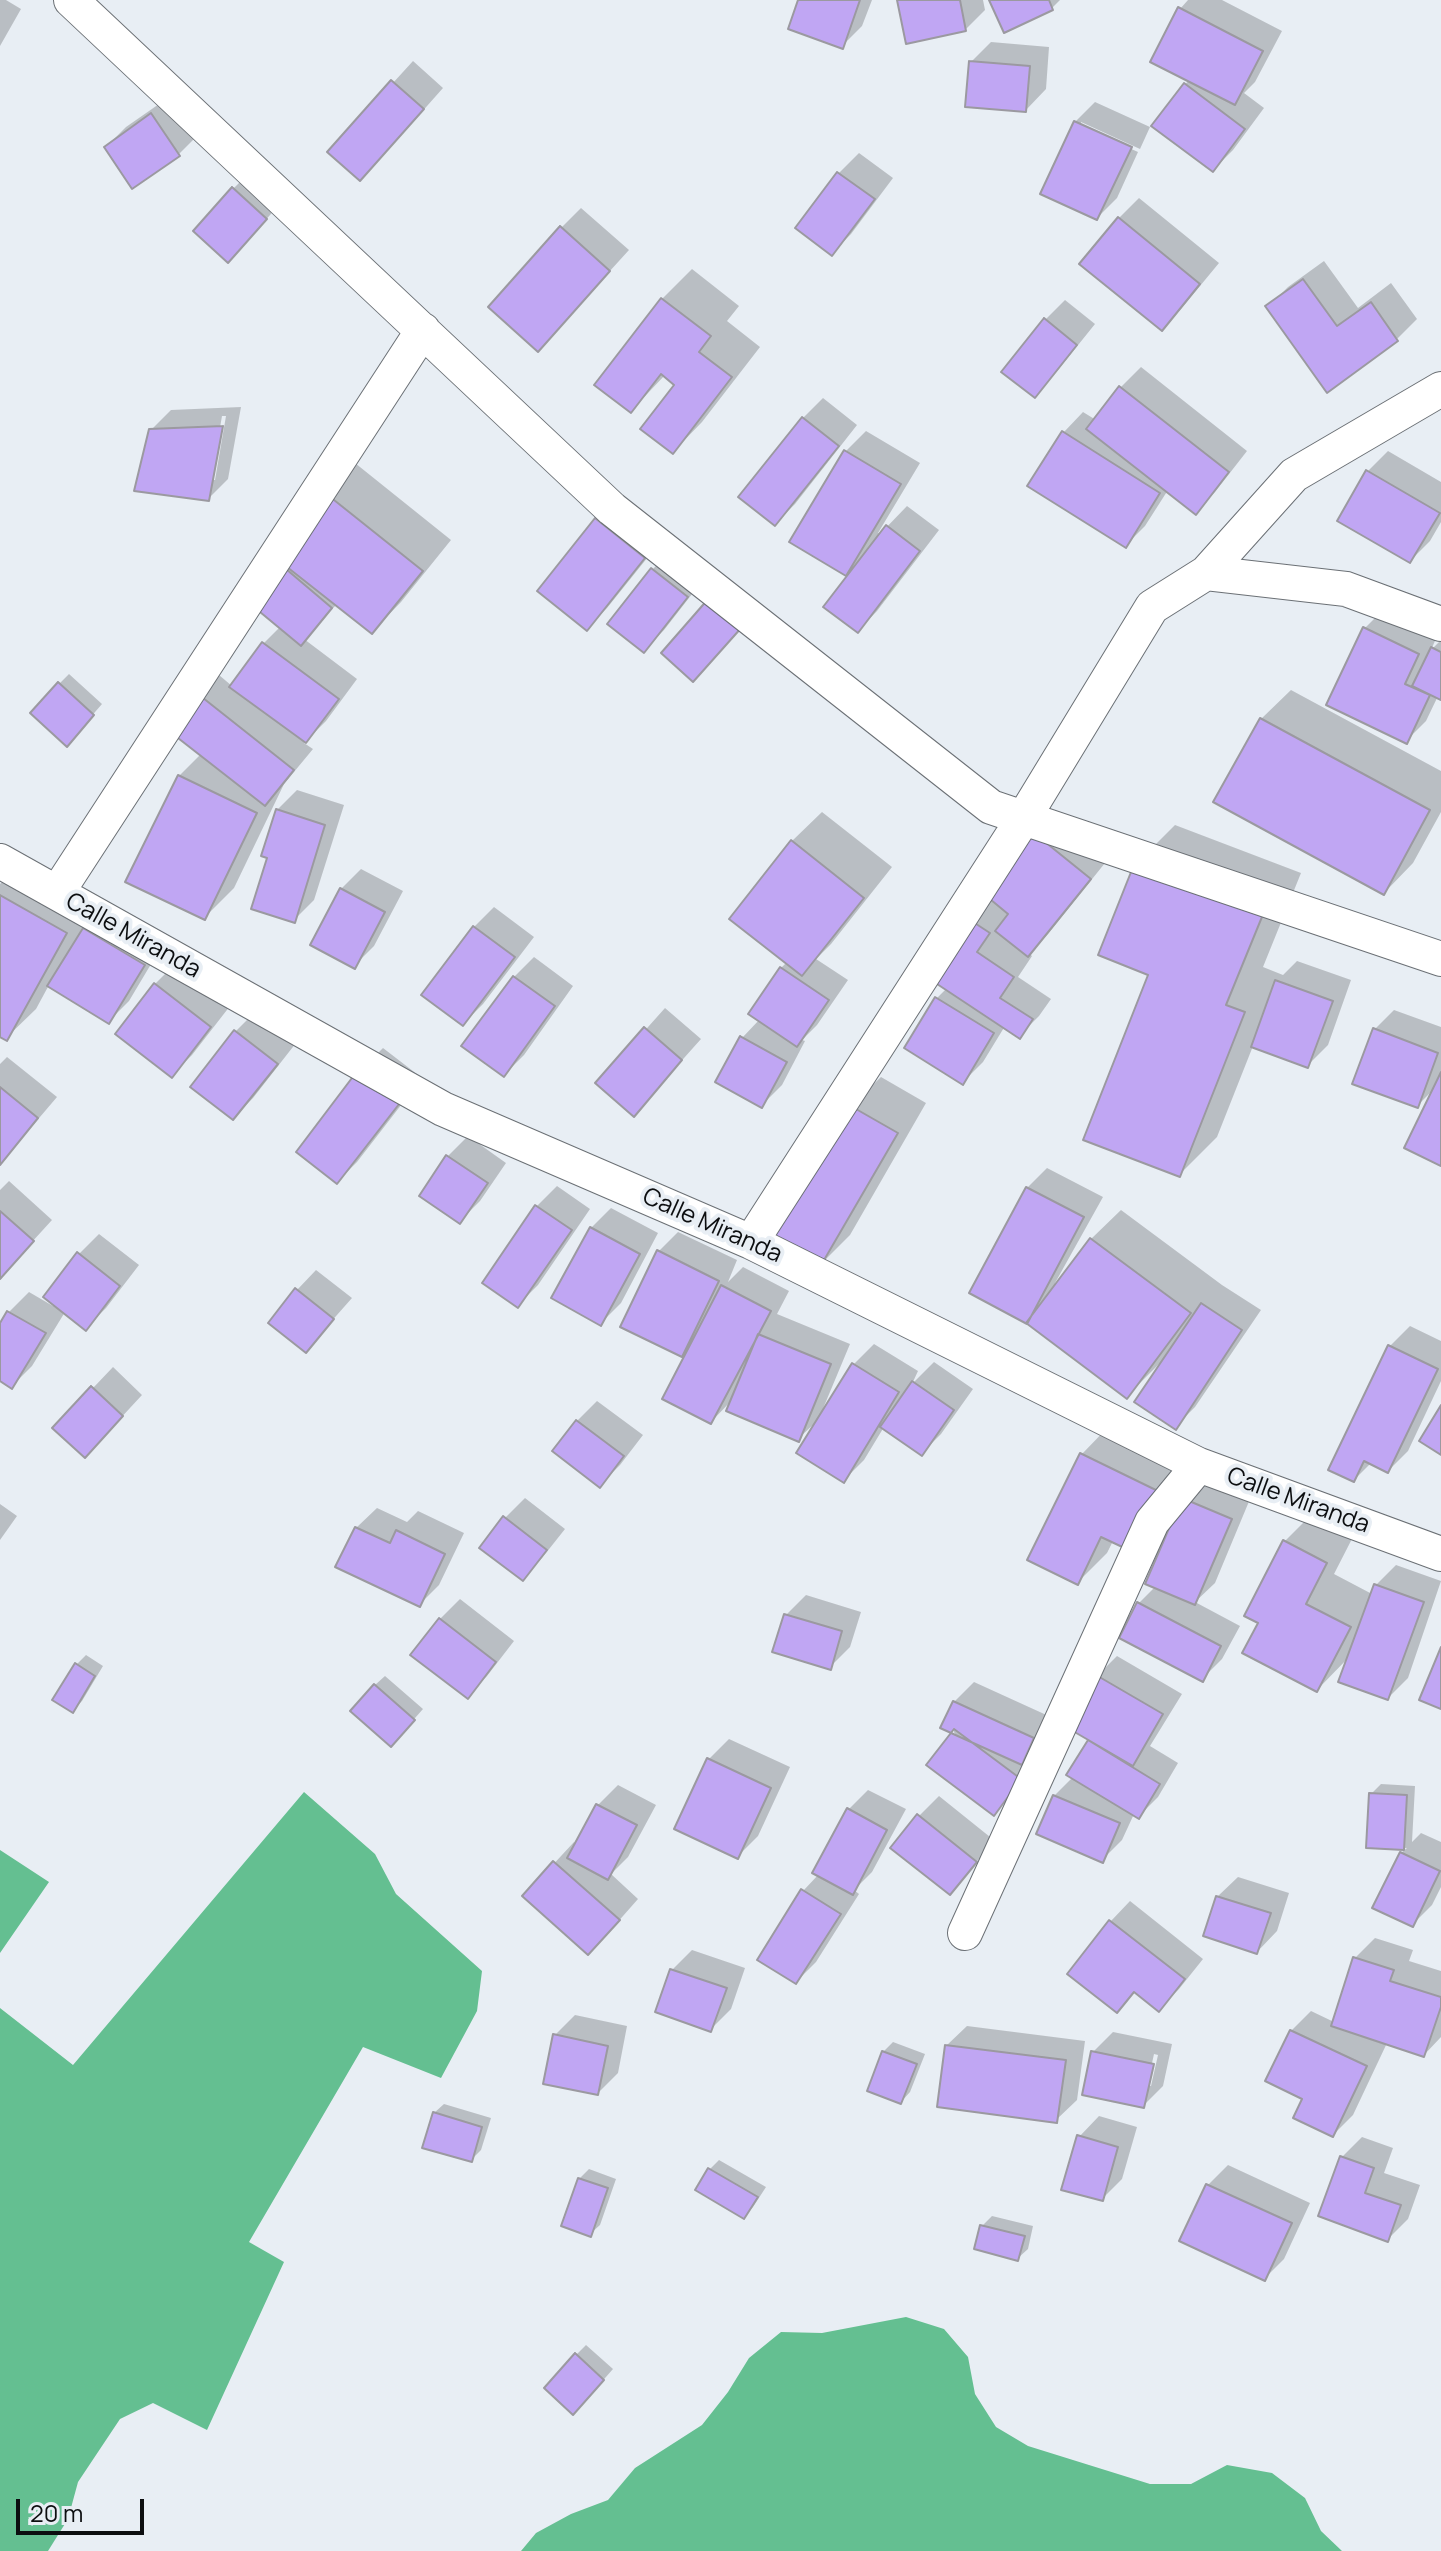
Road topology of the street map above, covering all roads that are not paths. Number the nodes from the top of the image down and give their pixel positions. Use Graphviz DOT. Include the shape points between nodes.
graph roads {
  1 [pos="71,0"];
  2 [pos="423,330"];
  3 [pos="1441,389"];
  4 [pos="1206,573"];
  5 [pos="1441,624"];
  6 [pos="1023,819"];
  7 [pos="0,861"];
  8 [pos="57,893"];
  9 [pos="1441,959"];
  10 [pos="751,1242"];
  11 [pos="1199,1465"];
  12 [pos="1441,1554"];
  13 [pos="965,1933"];
  1 -- 2 [label="street"];
  2 -- 6 [label="street" via="612,509 991,807"];
  2 -- 8 [label="street"];
  3 -- 4 [label="street" via="1294,475"];
  4 -- 5 [label="street" via="1346,589"];
  4 -- 6 [label="street" via="1152,607"];
  6 -- 9 [label="street"];
  6 -- 10 [label="street"];
  7 -- 8 [label="street, Calle Miranda"];
  8 -- 10 [label="street, Calle Miranda" via="443,1109"];
  10 -- 11 [label="street, Calle Miranda"];
  11 -- 12 [label="street, Calle Miranda"];
  11 -- 13 [label="street" via="1152,1522"];
}
